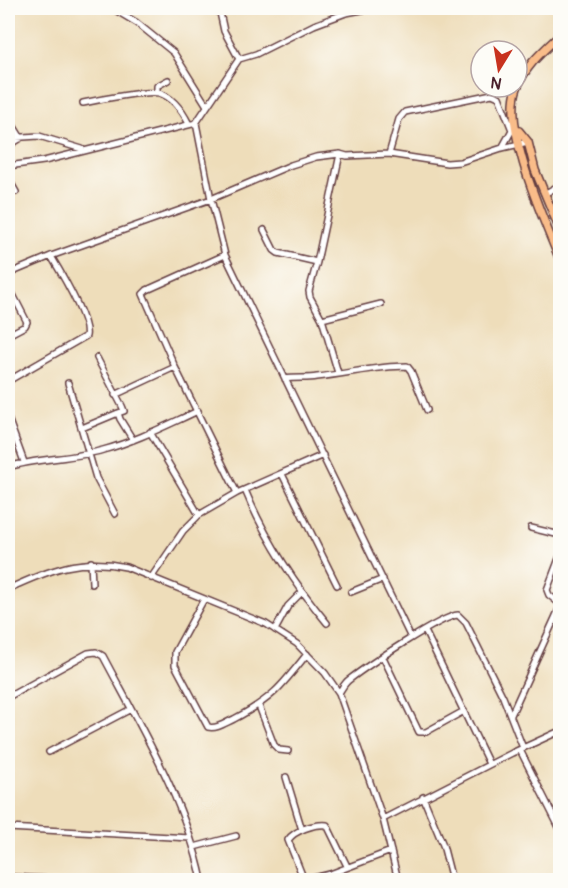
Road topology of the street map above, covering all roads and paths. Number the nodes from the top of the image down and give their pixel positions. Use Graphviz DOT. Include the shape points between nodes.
graph roads {
  1 [pos="112,8"];
  2 [pos="219,8"];
  3 [pos="372,8"];
  4 [pos="345,10"];
  5 [pos="561,35"];
  6 [pos="239,59"];
  7 [pos="168,80"];
  8 [pos="158,92"];
  9 [pos="83,103"];
  10 [pos="207,106"];
  11 [pos="8,117"];
  12 [pos="196,123"];
  13 [pos="189,124"];
  14 [pos="517,129"];
  15 [pos="8,138"];
  16 [pos="21,138"];
  17 [pos="528,142"];
  18 [pos="519,145"];
  19 [pos="8,146"];
  20 [pos="502,147"];
  21 [pos="84,150"];
  22 [pos="340,154"];
  23 [pos="389,154"];
  24 [pos="8,166"];
  25 [pos="8,178"];
  26 [pos="561,185"];
  27 [pos="16,192"];
  28 [pos="546,193"];
  29 [pos="211,199"];
  30 [pos="264,230"];
  31 [pos="561,230"];
  32 [pos="225,255"];
  33 [pos="51,256"];
  34 [pos="561,260"];
  35 [pos="317,262"];
  36 [pos="8,274"];
  37 [pos="8,285"];
  38 [pos="381,304"];
  39 [pos="322,320"];
  40 [pos="8,335"];
  41 [pos="97,358"];
  42 [pos="175,367"];
  43 [pos="338,373"];
  44 [pos="285,379"];
  45 [pos="8,381"];
  46 [pos="68,383"];
  47 [pos="115,395"];
  48 [pos="427,410"];
  49 [pos="198,411"];
  50 [pos="118,413"];
  51 [pos="8,418"];
  52 [pos="82,428"];
  53 [pos="150,432"];
  54 [pos="133,440"];
  55 [pos="89,452"];
  56 [pos="322,454"];
  57 [pos="24,462"];
  58 [pos="8,466"];
  59 [pos="282,474"];
  60 [pos="245,490"];
  61 [pos="237,492"];
  62 [pos="116,514"];
  63 [pos="199,515"];
  64 [pos="531,528"];
  65 [pos="561,535"];
  66 [pos="561,556"];
  67 [pos="91,562"];
  68 [pos="151,578"];
  69 [pos="382,579"];
  70 [pos="92,584"];
  71 [pos="337,585"];
  72 [pos="8,589"];
  73 [pos="302,592"];
  74 [pos="351,592"];
  75 [pos="204,599"];
  76 [pos="561,605"];
  77 [pos="327,623"];
  78 [pos="275,630"];
  79 [pos="425,631"];
  80 [pos="411,638"];
  81 [pos="307,654"];
  82 [pos="383,657"];
  83 [pos="339,693"];
  84 [pos="8,697"];
  85 [pos="259,706"];
  86 [pos="131,709"];
  87 [pos="464,711"];
  88 [pos="511,716"];
  89 [pos="561,730"];
  90 [pos="521,749"];
  91 [pos="288,751"];
  92 [pos="49,752"];
  93 [pos="489,764"];
  94 [pos="286,777"];
  95 [pos="423,797"];
  96 [pos="383,819"];
  97 [pos="8,828"];
  98 [pos="561,829"];
  99 [pos="302,830"];
  100 [pos="236,836"];
  101 [pos="190,838"];
  102 [pos="194,847"];
  103 [pos="391,851"];
  104 [pos="347,866"];
  105 [pos="330,874"];
  106 [pos="8,877"];
  107 [pos="68,880"];
  108 [pos="202,880"];
  109 [pos="305,880"];
  110 [pos="333,880"];
  111 [pos="398,880"];
  112 [pos="452,880"];
  1 -- 10 [label="street" via="174,53"];
  2 -- 6 [label="street" via="224,31"];
  3 -- 4 [label="street"];
  4 -- 6 [label="street"];
  5 -- 14 [label="main road" via="534,60 516,90 513,112"];
  6 -- 10 [label="street"];
  7 -- 8 [label="street" via="157,86"];
  8 -- 9 [label="street"];
  8 -- 13 [label="street" via="173,101"];
  10 -- 12 [label="street"];
  11 -- 16 [label="street"];
  12 -- 13 [label="street"];
  12 -- 29 [label="street"];
  13 -- 21 [label="street"];
  14 -- 17 [label="main road"];
  14 -- 18 [label="main road"];
  15 -- 16 [label="street"];
  16 -- 19 [label="street"];
  16 -- 21 [label="street" via="39,136"];
  17 -- 18 [label="street"];
  17 -- 28 [label="main road"];
  18 -- 20 [label="street"];
  18 -- 34 [label="main road" via="526,175"];
  20 -- 23 [label="street" via="447,163"];
  20 -- 23 [label="street" via="512,130 502,101 492,94 405,112 399,119"];
  21 -- 24 [label="street"];
  22 -- 23 [label="street"];
  22 -- 29 [label="street" via="291,165"];
  22 -- 35 [label="street"];
  25 -- 27 [label="street"];
  26 -- 28 [label="street"];
  28 -- 31 [label="main road"];
  29 -- 32 [label="street"];
  29 -- 33 [label="street"];
  30 -- 35 [label="street" via="278,254"];
  32 -- 42 [label="street" via="143,294"];
  32 -- 44 [label="street"];
  33 -- 36 [label="street"];
  33 -- 45 [label="street" via="87,327 86,336"];
  35 -- 39 [label="street" via="309,291"];
  37 -- 40 [label="street" via="27,322"];
  38 -- 39 [label="street"];
  39 -- 43 [label="street"];
  41 -- 47 [label="street"];
  42 -- 47 [label="street"];
  42 -- 49 [label="street"];
  43 -- 44 [label="street"];
  43 -- 48 [label="street" via="406,366"];
  44 -- 56 [label="street"];
  46 -- 52 [label="street"];
  47 -- 50 [label="street" via="124,411"];
  49 -- 53 [label="street"];
  49 -- 61 [label="street"];
  50 -- 52 [label="street"];
  50 -- 54 [label="street"];
  51 -- 57 [label="street"];
  52 -- 55 [label="street"];
  53 -- 54 [label="street"];
  53 -- 63 [label="street"];
  54 -- 55 [label="street"];
  55 -- 57 [label="street"];
  55 -- 62 [label="street" via="96,478"];
  56 -- 59 [label="street"];
  56 -- 69 [label="street"];
  57 -- 58 [label="street"];
  59 -- 60 [label="street"];
  59 -- 71 [label="street"];
  60 -- 61 [label="street"];
  60 -- 73 [label="street" via="271,543"];
  61 -- 63 [label="street"];
  63 -- 68 [label="street" via="183,531"];
  64 -- 65 [label="street"];
  66 -- 76 [label="street" via="547,590"];
  67 -- 68 [label="street" via="126,567"];
  67 -- 70 [label="street"];
  67 -- 72 [label="street" via="44,574"];
  68 -- 75 [label="street"];
  69 -- 74 [label="street"];
  69 -- 80 [label="street"];
  73 -- 77 [label="street"];
  73 -- 78 [label="street" via="288,606"];
  75 -- 78 [label="street"];
  75 -- 85 [label="street" via="175,652 176,665 190,694 211,728"];
  76 -- 88 [label="street"];
  78 -- 81 [label="street"];
  79 -- 80 [label="street"];
  79 -- 87 [label="street"];
  79 -- 88 [label="street" via="453,616 462,618"];
  80 -- 82 [label="street"];
  81 -- 83 [label="street"];
  81 -- 85 [label="street" via="280,689"];
  82 -- 83 [label="street" via="348,680"];
  82 -- 87 [label="street" via="419,732"];
  83 -- 96 [label="street"];
  84 -- 86 [label="street" via="96,652 103,656"];
  85 -- 91 [label="street" via="274,745"];
  86 -- 92 [label="street"];
  86 -- 101 [label="street" via="176,799"];
  87 -- 93 [label="street"];
  88 -- 90 [label="street"];
  89 -- 90 [label="street"];
  90 -- 93 [label="street"];
  90 -- 98 [label="street"];
  93 -- 95 [label="street"];
  94 -- 99 [label="street"];
  95 -- 96 [label="street"];
  95 -- 112 [label="street" via="443,845"];
  96 -- 103 [label="street"];
  97 -- 101 [label="street"];
  99 -- 104 [label="street" via="327,825"];
  99 -- 109 [label="street" via="288,840"];
  100 -- 102 [label="street"];
  101 -- 102 [label="street"];
  102 -- 108 [label="street"];
  103 -- 104 [label="street"];
  103 -- 111 [label="street"];
  104 -- 105 [label="street"];
  105 -- 109 [label="street"];
  105 -- 110 [label="street"];
  106 -- 107 [label="street"];
}
